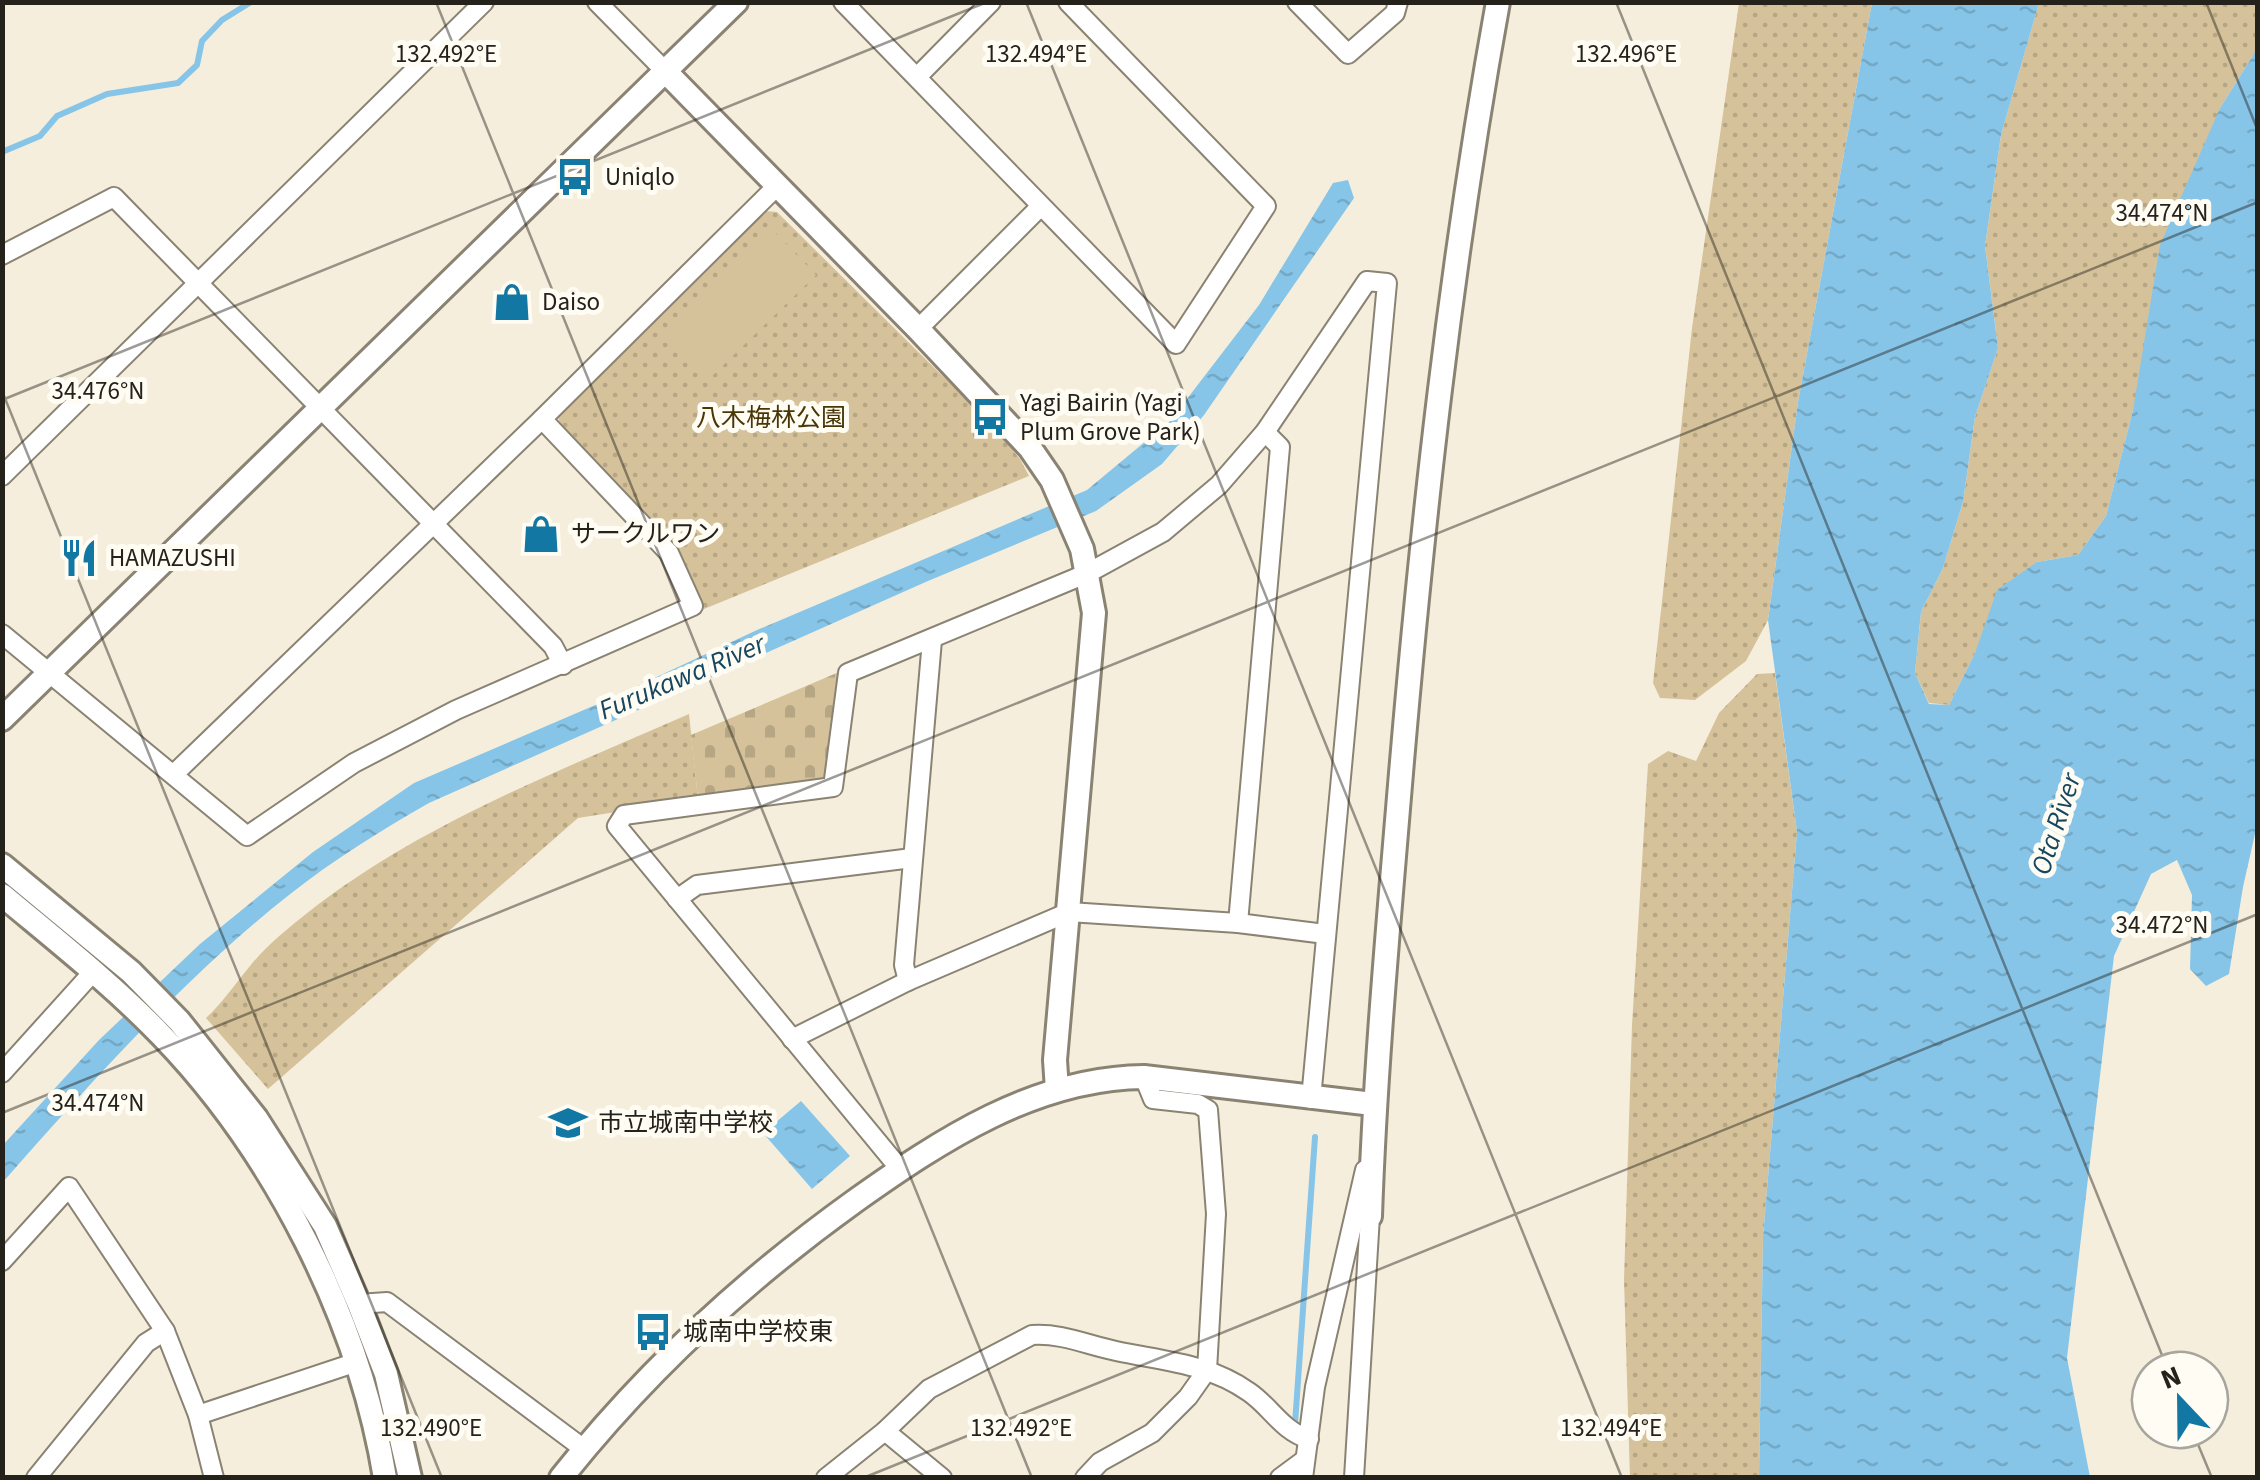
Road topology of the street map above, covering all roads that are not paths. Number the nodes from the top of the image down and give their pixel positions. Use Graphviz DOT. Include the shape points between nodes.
graph roads {
  1 [pos="484,2"];
  2 [pos="597,2"];
  3 [pos="736,2"];
  4 [pos="843,2"];
  5 [pos="991,2"];
  6 [pos="1068,2"];
  7 [pos="1297,2"];
  8 [pos="1398,2"];
  9 [pos="1498,2"];
  10 [pos="666,72"];
  11 [pos="917,77"];
  12 [pos="776,186"];
  13 [pos="1040,206"];
  14 [pos="2,255"];
  15 [pos="200,285"];
  16 [pos="918,329"];
  17 [pos="320,408"];
  18 [pos="542,419"];
  19 [pos="1265,432"];
  20 [pos="2,476"];
  21 [pos="434,522"];
  22 [pos="1088,573"];
  23 [pos="2,634"];
  24 [pos="932,640"];
  25 [pos="563,664"];
  26 [pos="49,674"];
  27 [pos="2,720"];
  28 [pos="174,774"];
  29 [pos="912,858"];
  30 [pos="2,865"];
  31 [pos="2,896"];
  32 [pos="677,899"];
  33 [pos="1069,912"];
  34 [pos="1238,923"];
  35 [pos="1325,934"];
  36 [pos="94,972"];
  37 [pos="908,982"];
  38 [pos="172,1030"];
  39 [pos="792,1039"];
  40 [pos="2,1073"];
  41 [pos="1144,1077"];
  42 [pos="1057,1090"];
  43 [pos="1311,1098"];
  44 [pos="1373,1104"];
  45 [pos="1373,1135"];
  46 [pos="900,1169"];
  47 [pos="1370,1216"];
  48 [pos="2,1261"];
  49 [pos="359,1304"];
  50 [pos="165,1331"];
  51 [pos="357,1362"];
  52 [pos="1207,1370"];
  53 [pos="198,1414"];
  54 [pos="885,1431"];
  55 [pos="1308,1439"];
  56 [pos="584,1449"];
  57 [pos="1303,1469"];
  58 [pos="36,1478"];
  59 [pos="214,1478"];
  60 [pos="386,1478"];
  61 [pos="410,1478"];
  62 [pos="561,1478"];
  63 [pos="826,1478"];
  64 [pos="942,1478"];
  65 [pos="1084,1478"];
  66 [pos="1280,1478"];
  67 [pos="1354,1478"];
  1 -- 15 [label="street"];
  2 -- 10 [label="street"];
  3 -- 10 [label="street"];
  4 -- 11 [label="street"];
  5 -- 11 [label="street"];
  6 -- 13 [label="street" via="1266,206 1176,344"];
  7 -- 8 [label="street" via="1348,54 1395,13"];
  9 -- 44 [label="street" via="1473,142 1418,571"];
  10 -- 12 [label="street"];
  10 -- 17 [label="street"];
  11 -- 13 [label="street"];
  12 -- 16 [label="street"];
  12 -- 18 [label="street"];
  13 -- 16 [label="street"];
  14 -- 15 [label="street" via="114,198"];
  15 -- 17 [label="street"];
  15 -- 20 [label="street"];
  16 -- 22 [label="street" via="1001,414 1052,480"];
  17 -- 21 [label="street"];
  17 -- 26 [label="street"];
  18 -- 21 [label="street"];
  18 -- 25 [label="street" via="670,553 693,606"];
  19 -- 22 [label="street" via="1219,485 1163,532"];
  19 -- 34 [label="street" via="1280,447"];
  19 -- 35 [label="street" via="1368,280 1387,283"];
  21 -- 25 [label="street"];
  21 -- 28 [label="street"];
  22 -- 24 [label="street"];
  22 -- 33 [label="street" via="1094,613"];
  23 -- 26 [label="street"];
  24 -- 29 [label="street"];
  24 -- 32 [label="street" via="848,673 833,787 624,815 617,826"];
  25 -- 28 [label="street" via="354,763 247,836"];
  26 -- 27 [label="street"];
  26 -- 28 [label="street"];
  29 -- 32 [label="street" via="698,885"];
  29 -- 37 [label="street"];
  30 -- 38 [label="street" via="132,972"];
  31 -- 36 [label="street"];
  32 -- 39 [label="street"];
  33 -- 34 [label="street"];
  33 -- 37 [label="street"];
  33 -- 42 [label="street"];
  34 -- 35 [label="street"];
  35 -- 43 [label="street"];
  36 -- 38 [label="street"];
  36 -- 40 [label="street"];
  37 -- 39 [label="street"];
  38 -- 49 [label="street" via="256,1118 325,1226"];
  38 -- 51 [label="street" via="301,1231"];
  39 -- 46 [label="street"];
  41 -- 42 [label="street"];
  41 -- 43 [label="street"];
  41 -- 52 [label="street" via="1154,1100 1208,1110 1216,1214"];
  42 -- 46 [label="street" via="989,1115"];
  43 -- 44 [label="street"];
  44 -- 45 [label="street"];
  45 -- 47 [label="street"];
  45 -- 55 [label="street"];
  46 -- 56 [label="street" via="719,1307"];
  47 -- 67 [label="street"];
  48 -- 50 [label="street" via="69,1188"];
  49 -- 56 [label="street" via="387,1302"];
  49 -- 61 [label="street" via="386,1374"];
  50 -- 53 [label="street"];
  50 -- 58 [label="street" via="146,1343"];
  51 -- 53 [label="street"];
  51 -- 60 [label="street"];
  52 -- 54 [label="street" via="1032,1335 929,1388"];
  52 -- 55 [label="street" via="1249,1392 1293,1434"];
  52 -- 65 [label="street" via="1152,1433"];
  53 -- 59 [label="street"];
  54 -- 63 [label="street"];
  54 -- 64 [label="street"];
  55 -- 57 [label="street"];
  56 -- 62 [label="street"];
  57 -- 66 [label="street"];
}
